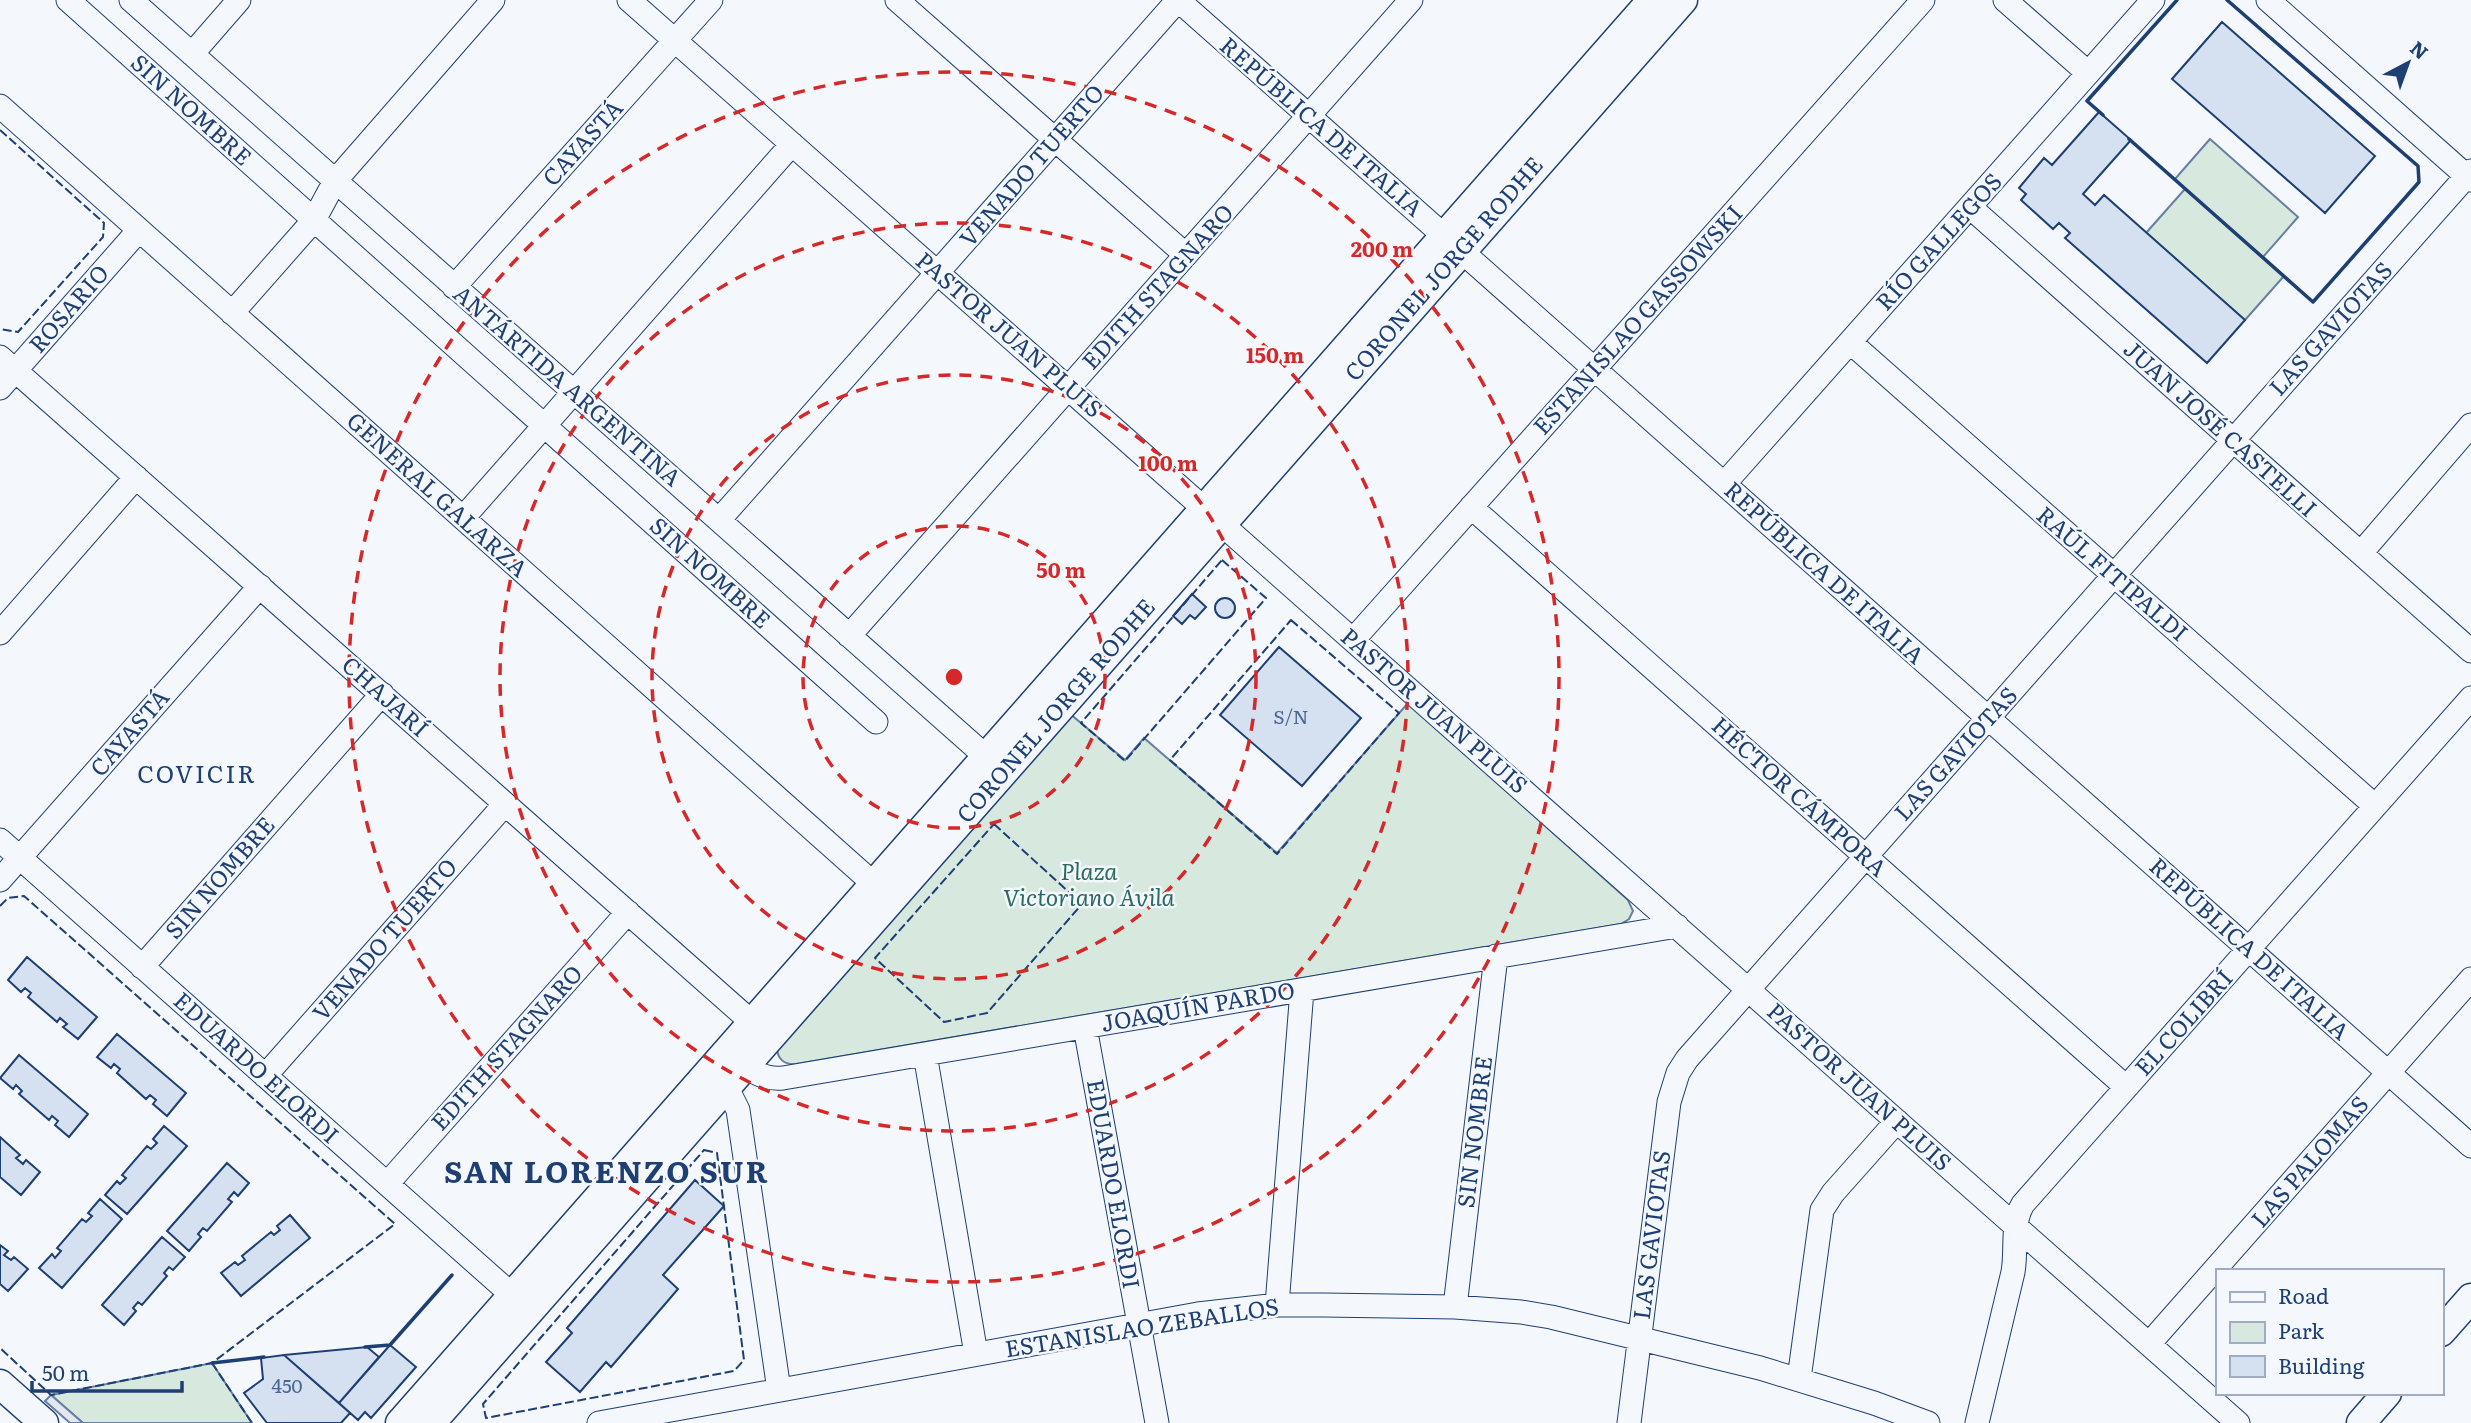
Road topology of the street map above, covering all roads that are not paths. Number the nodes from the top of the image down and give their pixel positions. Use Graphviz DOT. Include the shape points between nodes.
graph roads {
  1 [pos="68,0"];
  2 [pos="131,0"];
  3 [pos="239,0"];
  4 [pos="493,0"];
  5 [pos="629,0"];
  6 [pos="711,0"];
  7 [pos="897,0"];
  8 [pos="1178,0"];
  9 [pos="1411,0"];
  10 [pos="1652,0"];
  11 [pos="1683,0"];
  12 [pos="1923,0"];
  13 [pos="2005,0"];
  14 [pos="2153,0"];
  15 [pos="2268,0"];
  16 [pos="675,40"];
  17 [pos="192,54"];
  18 [pos="2088,73"];
  19 [pos="0,106"];
  20 [pos="1309,116"];
  21 [pos="1055,140"];
  22 [pos="792,144"];
  23 [pos="2470,176"];
  24 [pos="335,181"];
  25 [pos="1970,207"];
  26 [pos="314,220"];
  27 [pos="139,230"];
  28 [pos="1453,243"];
  29 [pos="1186,256"];
  30 [pos="938,272"];
  31 [pos="454,286"];
  32 [pos="232,313"];
  33 [pos="1850,342"];
  34 [pos="8,363"];
  35 [pos="1594,369"];
  36 [pos="1068,387"];
  37 [pos="0,388"];
  38 [pos="573,391"];
  39 [pos="544,425"];
  40 [pos="2471,425"];
  41 [pos="2233,440"];
  42 [pos="136,477"];
  43 [pos="1724,484"];
  44 [pos="1471,507"];
  45 [pos="1213,515"];
  46 [pos="463,518"];
  47 [pos="719,520"];
  48 [pos="2361,553"];
  49 [pos="2114,575"];
  50 [pos="260,586"];
  51 [pos="0,633"];
  52 [pos="849,636"];
  53 [pos="1353,640"];
  54 [pos="2471,650"];
  55 [pos="382,694"];
  56 [pos="2471,698"];
  57 [pos="1988,718"];
  58 [pos="876,722"];
  59 [pos="994,764"];
  60 [pos="505,804"];
  61 [pos="2375,806"];
  62 [pos="0,840"];
  63 [pos="1865,856"];
  64 [pos="20,858"];
  65 [pos="0,880"];
  66 [pos="874,884"];
  67 [pos="628,912"];
  68 [pos="1676,926"];
  69 [pos="2249,949"];
  70 [pos="1496,956"];
  71 [pos="142,967"];
  72 [pos="2471,979"];
  73 [pos="1748,989"];
  74 [pos="1302,990"];
  75 [pos="1085,1027"];
  76 [pos="761,1030"];
  77 [pos="925,1054"];
  78 [pos="736,1058"];
  79 [pos="2389,1073"];
  80 [pos="265,1076"];
  81 [pos="716,1081"];
  82 [pos="2126,1087"];
  83 [pos="1897,1121"];
  84 [pos="2471,1146"];
  85 [pos="387,1184"];
  86 [pos="2015,1226"];
  87 [pos="512,1295"];
  88 [pos="2471,1298"];
  89 [pos="1277,1305"];
  90 [pos="1455,1307"];
  91 [pos="1139,1325"];
  92 [pos="2443,1330"];
  93 [pos="1640,1338"];
  94 [pos="2149,1344"];
  95 [pos="976,1354"];
  96 [pos="1799,1378"];
  97 [pos="0,1384"];
  98 [pos="779,1390"];
  99 [pos="2385,1395"];
  100 [pos="670,1417"];
  101 [pos="413,1421"];
  102 [pos="44,1423"];
  103 [pos="600,1423"];
  104 [pos="1157,1423"];
  105 [pos="1629,1423"];
  106 [pos="1928,1423"];
  107 [pos="1977,1423"];
  108 [pos="2238,1423"];
  109 [pos="2361,1423"];
  1 -- 26 [label="street, SIN NOMBRE"];
  2 -- 17 [label="street, ANTÁRTIDA ARGENTINA"];
  3 -- 17 [label="street"];
  4 -- 24 [label="street"];
  5 -- 16 [label="street, PASTOR JUAN PLUIS"];
  6 -- 16 [label="street, CAYASTÁ"];
  7 -- 21 [label="street"];
  8 -- 20 [label="street, REPÚBLICA DE ITALIA"];
  8 -- 21 [label="street, VENADO TUERTO"];
  9 -- 20 [label="street, EDITH STAGNARO"];
  10 -- 28 [label="main road, CORONEL JORGE RODHE"];
  11 -- 28 [label="main road, CORONEL JORGE RODHE"];
  12 -- 35 [label="street, ESTANISLAO GASSOWSKI"];
  13 -- 18 [label="street"];
  14 -- 18 [label="street, RÍO GALLEGOS"];
  15 -- 23 [label="street"];
  16 -- 22 [label="street, PASTOR JUAN PLUIS"];
  16 -- 31 [label="street, CAYASTÁ"];
  17 -- 24 [label="street, ANTÁRTIDA ARGENTINA"];
  18 -- 25 [label="street, RÍO GALLEGOS"];
  19 -- 27 [label="street, GENERAL GALARZA"];
  20 -- 28 [label="street, REPÚBLICA DE ITALIA"];
  20 -- 29 [label="street, EDITH STAGNARO"];
  21 -- 29 [label="street"];
  21 -- 30 [label="street, VENADO TUERTO"];
  22 -- 30 [label="street, PASTOR JUAN PLUIS"];
  22 -- 38 [label="street"];
  23 -- 41 [label="street, LAS GAVIOTAS"];
  24 -- 26 [label="street"];
  24 -- 31 [label="street, ANTÁRTIDA ARGENTINA"];
  25 -- 33 [label="street, RÍO GALLEGOS"];
  25 -- 41 [label="street, JUAN JOSÉ CASTELLI"];
  26 -- 32 [label="street"];
  26 -- 39 [label="street, SIN NOMBRE"];
  27 -- 32 [label="street, GENERAL GALARZA"];
  27 -- 34 [label="street, ROSARIO"];
  28 -- 35 [label="street, REPÚBLICA DE ITALIA"];
  28 -- 45 [label="main road, CORONEL JORGE RODHE"];
  29 -- 36 [label="street, EDITH STAGNARO"];
  30 -- 36 [label="street, PASTOR JUAN PLUIS"];
  30 -- 47 [label="street, VENADO TUERTO"];
  31 -- 38 [label="street, ANTÁRTIDA ARGENTINA"];
  32 -- 46 [label="street, GENERAL GALARZA"];
  33 -- 43 [label="street, RÍO GALLEGOS"];
  33 -- 49 [label="street, RAÚL FITIPALDI"];
  34 -- 37 [label="street, ROSARIO"];
  34 -- 42 [label="street, CHAJARÍ"];
  35 -- 43 [label="street, REPÚBLICA DE ITALIA"];
  35 -- 44 [label="street, ESTANISLAO GASSOWSKI"];
  36 -- 45 [label="street, PASTOR JUAN PLUIS"];
  36 -- 52 [label="street, EDITH STAGNARO"];
  38 -- 39 [label="street"];
  38 -- 47 [label="street, ANTÁRTIDA ARGENTINA"];
  39 -- 46 [label="street"];
  39 -- 58 [label="street, SIN NOMBRE"];
  40 -- 48 [label="street"];
  41 -- 48 [label="street, JUAN JOSÉ CASTELLI"];
  41 -- 49 [label="street, LAS GAVIOTAS"];
  42 -- 50 [label="street, CHAJARÍ"];
  42 -- 51 [label="street"];
  43 -- 57 [label="street, REPÚBLICA DE ITALIA"];
  44 -- 53 [label="street, ESTANISLAO GASSOWSKI"];
  44 -- 63 [label="street, HÉCTOR CÁMPORA"];
  45 -- 53 [label="street, PASTOR JUAN PLUIS"];
  45 -- 59 [label="main road, CORONEL JORGE RODHE"];
  46 -- 66 [label="street, GENERAL GALARZA"];
  47 -- 52 [label="street, ANTÁRTIDA ARGENTINA"];
  48 -- 54 [label="street, JUAN JOSÉ CASTELLI"];
  49 -- 57 [label="street, LAS GAVIOTAS"];
  49 -- 61 [label="street, RAÚL FITIPALDI"];
  50 -- 55 [label="street, CHAJARÍ"];
  50 -- 64 [label="street, CAYASTÁ"];
  52 -- 59 [label="street, ANTÁRTIDA ARGENTINA"];
  53 -- 68 [label="street, PASTOR JUAN PLUIS"];
  55 -- 60 [label="street, CHAJARÍ"];
  55 -- 71 [label="street, SIN NOMBRE"];
  56 -- 61 [label="street, EL COLIBRÍ"];
  57 -- 63 [label="street, LAS GAVIOTAS"];
  57 -- 69 [label="street, REPÚBLICA DE ITALIA"];
  59 -- 66 [label="main road, CORONEL JORGE RODHE"];
  59 -- 76 [label="main road, CORONEL JORGE RODHE"];
  60 -- 67 [label="street, CHAJARÍ"];
  60 -- 80 [label="street, VENADO TUERTO"];
  61 -- 69 [label="street, EL COLIBRÍ"];
  62 -- 64 [label="street, EDUARDO ELORDI"];
  63 -- 73 [label="street, LAS GAVIOTAS"];
  63 -- 82 [label="street, HÉCTOR CÁMPORA"];
  64 -- 65 [label="street, CAYASTÁ"];
  64 -- 71 [label="street, EDUARDO ELORDI"];
  66 -- 76 [label="main road, CORONEL JORGE RODHE"];
  67 -- 76 [label="street, CHAJARÍ"];
  67 -- 85 [label="street, EDITH STAGNARO"];
  68 -- 70 [label="street, JOAQUÍN PARDO"];
  68 -- 73 [label="street, PASTOR JUAN PLUIS"];
  69 -- 79 [label="street, REPÚBLICA DE ITALIA"];
  69 -- 82 [label="street, EL COLIBRÍ"];
  70 -- 74 [label="street, JOAQUÍN PARDO"];
  70 -- 90 [label="street, SIN NOMBRE"];
  71 -- 80 [label="street, EDUARDO ELORDI"];
  72 -- 79 [label="street, LAS PALOMAS"];
  73 -- 83 [label="street, PASTOR JUAN PLUIS"];
  73 -- 93 [label="street, LAS GAVIOTAS" via="1686,1059 1672,1087"];
  74 -- 75 [label="street, JOAQUÍN PARDO"];
  74 -- 89 [label="street"];
  75 -- 77 [label="street, JOAQUÍN PARDO"];
  75 -- 91 [label="street, EDUARDO ELORDI"];
  76 -- 78 [label="main road, CORONEL JORGE RODHE"];
  77 -- 78 [label="street, JOAQUÍN PARDO" via="783,1079 763,1077"];
  77 -- 95 [label="street"];
  78 -- 81 [label="main road, CORONEL JORGE RODHE"];
  79 -- 84 [label="street, REPÚBLICA DE ITALIA"];
  79 -- 94 [label="street, LAS PALOMAS"];
  80 -- 85 [label="street, EDUARDO ELORDI"];
  81 -- 87 [label="main road, CORONEL JORGE RODHE"];
  81 -- 98 [label="street" via="734,1098 739,1116"];
  81 -- 101 [label="main road, CORONEL JORGE RODHE"];
  82 -- 86 [label="street, EL COLIBRÍ" via="2023,1204"];
  83 -- 86 [label="street, PASTOR JUAN PLUIS"];
  83 -- 96 [label="street" via="1822,1210"];
  85 -- 87 [label="street, EDUARDO ELORDI"];
  86 -- 94 [label="street, PASTOR JUAN PLUIS"];
  86 -- 107 [label="street" via="2012,1272"];
  87 -- 101 [label="main road, CORONEL JORGE RODHE"];
  88 -- 92 [label="main road"];
  89 -- 90 [label="street, ESTANISLAO ZEBALLOS"];
  89 -- 91 [label="street, ESTANISLAO ZEBALLOS"];
  90 -- 93 [label="street, ESTANISLAO ZEBALLOS" via="1521,1311"];
  91 -- 95 [label="street, ESTANISLAO ZEBALLOS"];
  91 -- 104 [label="street, EDUARDO ELORDI"];
  93 -- 96 [label="street, ESTANISLAO ZEBALLOS"];
  93 -- 105 [label="street, LAS GAVIOTAS"];
  94 -- 108 [label="street, PASTOR JUAN PLUIS"];
  95 -- 98 [label="street, ESTANISLAO ZEBALLOS"];
  96 -- 106 [label="street, ESTANISLAO ZEBALLOS"];
  97 -- 102 [label="main road"];
  98 -- 100 [label="street, ESTANISLAO ZEBALLOS"];
  99 -- 109 [label="main road"];
  100 -- 103 [label="street, ESTANISLAO ZEBALLOS"];
}
